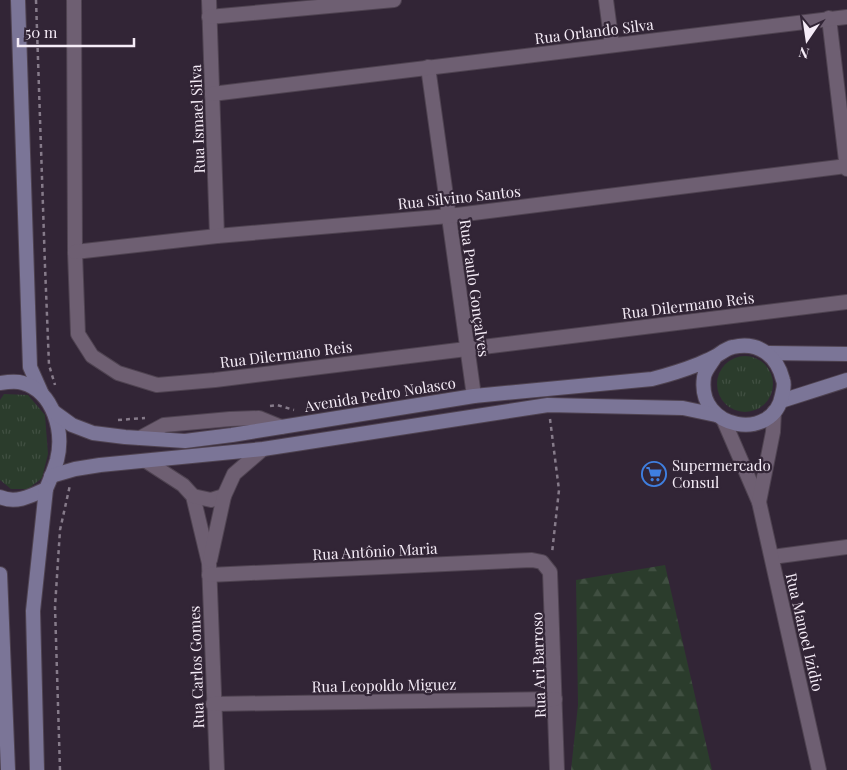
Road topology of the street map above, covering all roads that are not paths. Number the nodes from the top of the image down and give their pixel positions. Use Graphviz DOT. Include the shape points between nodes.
graph roads {
  1 [pos="18,0"];
  2 [pos="74,0"];
  3 [pos="209,0"];
  4 [pos="394,0"];
  5 [pos="606,0"];
  6 [pos="209,17"];
  7 [pos="847,17"];
  8 [pos="829,18"];
  9 [pos="612,45"];
  10 [pos="428,67"];
  11 [pos="842,93"];
  12 [pos="212,94"];
  13 [pos="847,168"];
  14 [pos="449,216"];
  15 [pos="217,236"];
  16 [pos="75,252"];
  17 [pos="847,302"];
  18 [pos="467,348"];
  19 [pos="768,353"];
  20 [pos="847,354"];
  21 [pos="715,357"];
  22 [pos="847,380"];
  23 [pos="0,383"];
  24 [pos="42,394"];
  25 [pos="474,396"];
  26 [pos="778,407"];
  27 [pos="54,412"];
  28 [pos="720,418"];
  29 [pos="263,449"];
  30 [pos="146,461"];
  31 [pos="48,483"];
  32 [pos="193,496"];
  33 [pos="224,496"];
  34 [pos="0,497"];
  35 [pos="759,502"];
  36 [pos="847,547"];
  37 [pos="772,557"];
  38 [pos="546,567"];
  39 [pos="209,569"];
  40 [pos="0,574"];
  41 [pos="555,699"];
  42 [pos="214,704"];
  43 [pos="8,770"];
  44 [pos="37,770"];
  45 [pos="216,770"];
  46 [pos="557,770"];
  47 [pos="819,770"];
  1 -- 24 [label="main road" via="30,367"];
  2 -- 16 [label="street, Rua Dilermano Reis"];
  3 -- 6 [label="street, Rua Ismael Silva"];
  4 -- 6 [label="street"];
  5 -- 9 [label="street"];
  6 -- 12 [label="street, Rua Ismael Silva"];
  7 -- 8 [label="street, Rua Orlando Silva"];
  8 -- 9 [label="street, Rua Orlando Silva"];
  8 -- 11 [label="street"];
  9 -- 10 [label="street, Rua Orlando Silva"];
  10 -- 12 [label="street, Rua Orlando Silva"];
  10 -- 14 [label="street, Rua Paulo Gonçalves"];
  11 -- 13 [label="street"];
  12 -- 15 [label="street, Rua Ismael Silva"];
  13 -- 14 [label="street, Rua Silvino Santos"];
  14 -- 15 [label="street, Rua Silvino Santos"];
  14 -- 18 [label="street, Rua Paulo Gonçalves"];
  15 -- 16 [label="street, Rua Silvino Santos"];
  16 -- 18 [label="street, Rua Dilermano Reis" via="78,334 92,356 118,373 157,385"];
  17 -- 18 [label="street, Rua Dilermano Reis"];
  18 -- 25 [label="street, Rua Paulo Gonçalves"];
  19 -- 20 [label="main road"];
  19 -- 21 [label="main road" via="750,346 731,347"];
  19 -- 26 [label="main road" via="779,366 784,383"];
  21 -- 25 [label="main road, Avenida Pedro Nolasco" via="652,379"];
  21 -- 28 [label="main road" via="704,375 704,396"];
  22 -- 26 [label="main road"];
  23 -- 24 [label="main road" via="22,382"];
  24 -- 27 [label="main road"];
  25 -- 27 [label="main road, Avenida Pedro Nolasco" via="185,441 93,433 72,425"];
  26 -- 28 [label="main road" via="759,423 741,426"];
  26 -- 35 [label="street"];
  27 -- 31 [label="main road" via="59,431 57,458"];
  28 -- 29 [label="main road" via="683,408 548,405"];
  28 -- 35 [label="street"];
  29 -- 30 [label="main road"];
  29 -- 33 [label="street" via="234,474"];
  30 -- 31 [label="main road" via="75,469"];
  30 -- 32 [label="street"];
  31 -- 34 [label="main road" via="27,499"];
  31 -- 44 [label="main road" via="33,611"];
  32 -- 33 [label="street" via="211,500"];
  32 -- 39 [label="street"];
  33 -- 39 [label="street"];
  35 -- 37 [label="street, Rua Manoel Izidio"];
  36 -- 37 [label="street"];
  37 -- 47 [label="street, Rua Manoel Izidio"];
  38 -- 39 [label="street, Rua Antônio Maria" via="532,560"];
  38 -- 41 [label="street, Rua Ari Barroso"];
  39 -- 42 [label="street, Rua Carlos Gomes"];
  40 -- 43 [label="main road"];
  41 -- 42 [label="street, Rua Leopoldo Miguez"];
  41 -- 46 [label="street, Rua Ari Barroso"];
  42 -- 45 [label="street, Rua Carlos Gomes"];
}
